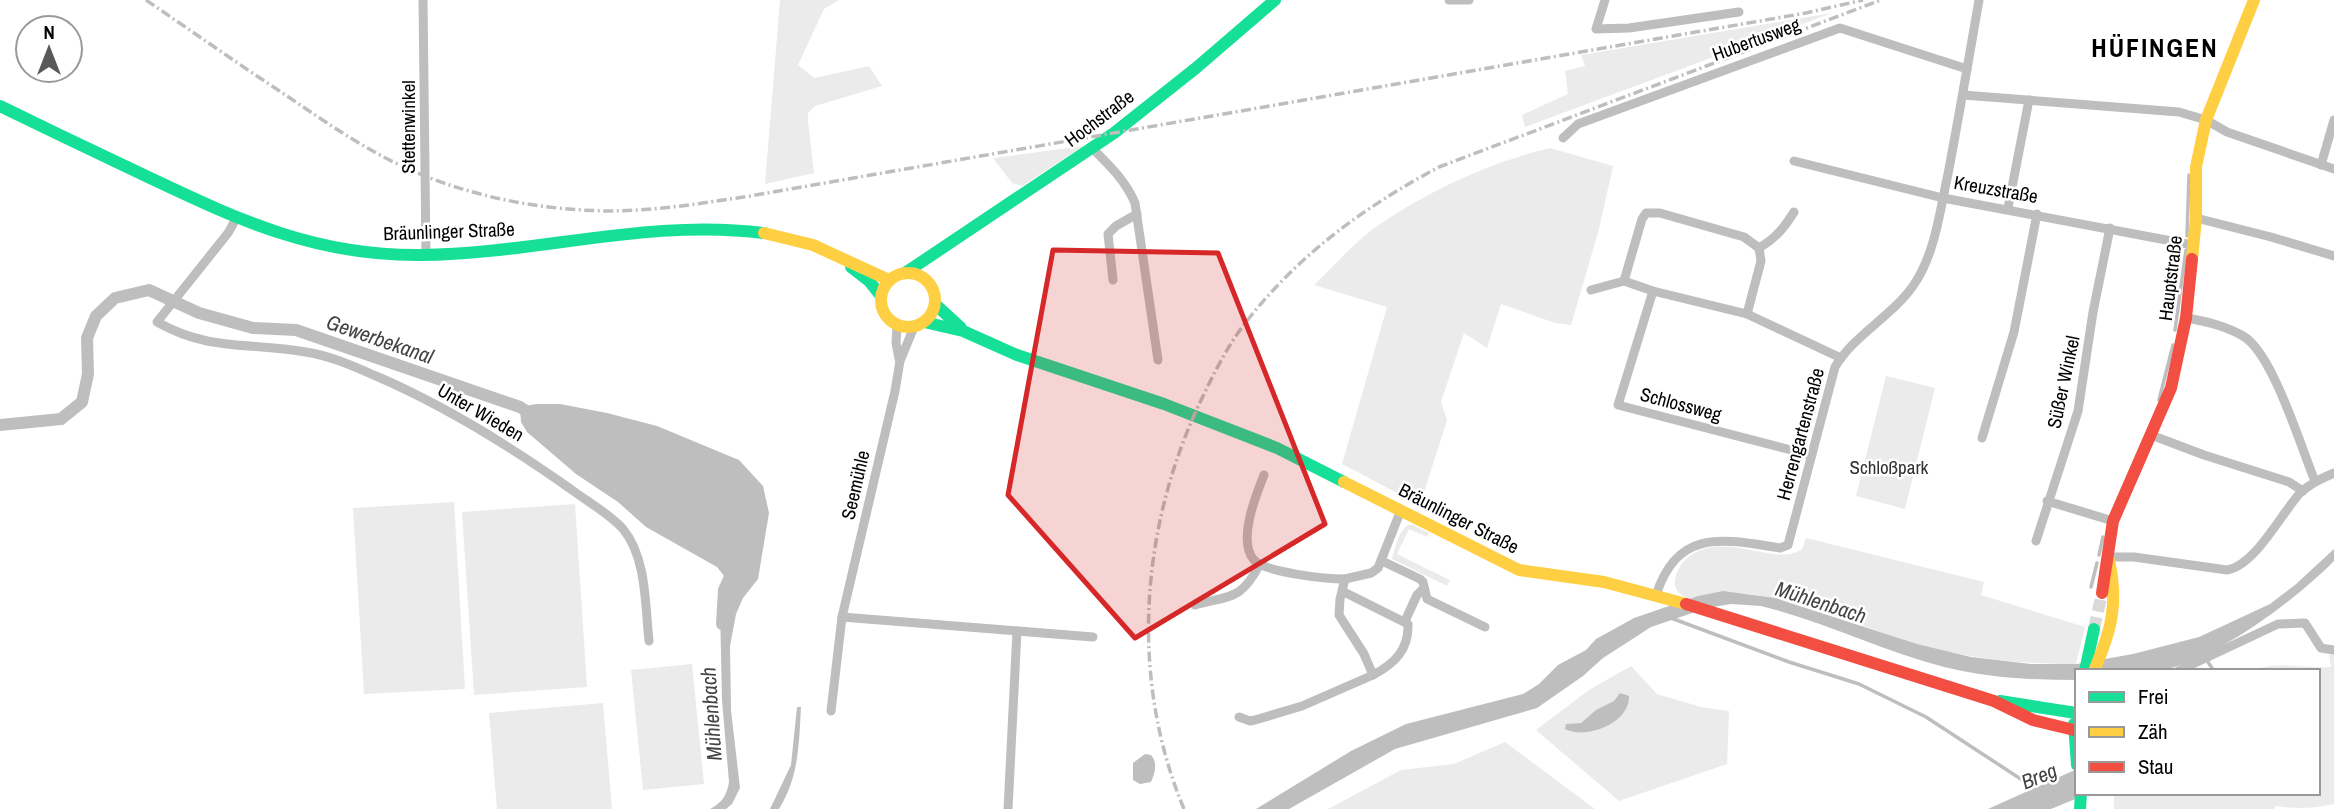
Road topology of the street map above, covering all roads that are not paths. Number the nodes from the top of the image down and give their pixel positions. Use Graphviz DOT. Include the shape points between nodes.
graph roads {
  1 [pos="424,0"];
  2 [pos="1275,0"];
  3 [pos="1449,0"];
  4 [pos="1469,0"];
  5 [pos="1605,0"];
  6 [pos="1979,0"];
  7 [pos="2254,0"];
  8 [pos="1739,12"];
  9 [pos="1967,69"];
  10 [pos="1963,95"];
  11 [pos="2029,100"];
  12 [pos="0,106"];
  13 [pos="2206,120"];
  14 [pos="2334,120"];
  15 [pos="1563,138"];
  16 [pos="1092,148"];
  17 [pos="1794,161"];
  18 [pos="2321,165"];
  19 [pos="2334,169"];
  20 [pos="1943,198"];
  21 [pos="2008,208"];
  22 [pos="1794,212"];
  23 [pos="1137,214"];
  24 [pos="2037,214"];
  25 [pos="2196,218"];
  26 [pos="236,219"];
  27 [pos="2110,228"];
  28 [pos="2193,244"];
  29 [pos="1759,248"];
  30 [pos="936,252"];
  31 [pos="426,255"];
  32 [pos="2334,256"];
  33 [pos="839,258"];
  34 [pos="905,273"];
  35 [pos="1113,280"];
  36 [pos="889,281"];
  37 [pos="1624,281"];
  38 [pos="930,284"];
  39 [pos="1591,290"];
  40 [pos="1653,291"];
  41 [pos="881,296"];
  42 [pos="935,304"];
  43 [pos="1746,314"];
  44 [pos="2186,317"];
  45 [pos="897,325"];
  46 [pos="919,325"];
  47 [pos="963,331"];
  48 [pos="1841,358"];
  49 [pos="1157,360"];
  50 [pos="900,361"];
  51 [pos="2151,435"];
  52 [pos="1982,438"];
  53 [pos="1810,455"];
  54 [pos="2334,474"];
  55 [pos="1264,475"];
  56 [pos="2315,481"];
  57 [pos="2303,491"];
  58 [pos="2047,501"];
  59 [pos="1401,510"];
  60 [pos="2113,521"];
  61 [pos="2036,541"];
  62 [pos="2108,556"];
  63 [pos="1382,561"];
  64 [pos="1260,564"];
  65 [pos="1345,579"];
  66 [pos="1424,588"];
  67 [pos="1342,591"];
  68 [pos="2102,593"];
  69 [pos="1656,595"];
  70 [pos="1195,605"];
  71 [pos="842,617"];
  72 [pos="1405,621"];
  73 [pos="1485,626"];
  74 [pos="2094,629"];
  75 [pos="1017,631"];
  76 [pos="1093,637"];
  77 [pos="649,641"];
  78 [pos="2334,650"];
  79 [pos="2085,669"];
  80 [pos="2095,669"];
  81 [pos="2182,669"];
  82 [pos="1373,675"];
  83 [pos="1994,701"];
  84 [pos="831,711"];
  85 [pos="2075,711"];
  86 [pos="1239,717"];
  87 [pos="2075,720"];
  88 [pos="2074,730"];
  89 [pos="2075,750"];
  90 [pos="1008,809"];
  1 -- 31 [label="street, Stettenwinkel"];
  2 -- 16 [label="main road, Hochstraße"];
  3 -- 4 [label="street"];
  5 -- 8 [label="street" via="1596,29"];
  6 -- 9 [label="street, Herrengartenstraße"];
  7 -- 13 [label="main road, Hauptstraße"];
  9 -- 10 [label="street, Herrengartenstraße"];
  9 -- 15 [label="street, Hubertusweg" via="1840,28 1578,124"];
  10 -- 11 [label="street"];
  10 -- 20 [label="street, Herrengartenstraße"];
  11 -- 13 [label="street" via="2179,112"];
  11 -- 21 [label="street"];
  12 -- 26 [label="main road, Bräunlinger Straße"];
  13 -- 18 [label="street" via="2227,132"];
  13 -- 25 [label="main road, Hauptstraße" via="2196,167"];
  14 -- 18 [label="street"];
  16 -- 23 [label="street" via="1128,186"];
  16 -- 30 [label="main road, Hochstraße"];
  17 -- 20 [label="street, Kreuzstraße"];
  18 -- 19 [label="street"];
  20 -- 21 [label="street, Kreuzstraße"];
  20 -- 48 [label="street, Herrengartenstraße" via="1931,246 1913,286"];
  21 -- 24 [label="street, Kreuzstraße"];
  22 -- 29 [label="street" via="1784,228"];
  23 -- 35 [label="street" via="1108,234"];
  23 -- 49 [label="street"];
  24 -- 27 [label="street, Kreuzstraße"];
  24 -- 52 [label="street" via="2014,332"];
  25 -- 28 [label="main road, Hauptstraße"];
  25 -- 32 [label="street"];
  26 -- 31 [label="main road, Bräunlinger Straße" via="332,248"];
  26 -- 77 [label="street, Unter Wieden" via="157,322 179,335 218,344 307,352 339,360 480,428 622,528 640,571"];
  27 -- 28 [label="street, Kreuzstraße"];
  27 -- 58 [label="street, Süßer Winkel" via="2078,411"];
  28 -- 44 [label="main road, Hauptstraße"];
  29 -- 37 [label="street" via="1744,237 1660,212 1646,213"];
  29 -- 43 [label="street" via="1761,261"];
  30 -- 34 [label="main road, Hochstraße"];
  30 -- 38 [label="main road"];
  31 -- 33 [label="main road, Bräunlinger Straße" via="712,228 789,237"];
  33 -- 36 [label="main road"];
  33 -- 41 [label="main road"];
  34 -- 36 [label="main road"];
  34 -- 38 [label="main road" via="919,275"];
  36 -- 41 [label="main road"];
  37 -- 39 [label="street"];
  37 -- 40 [label="street"];
  38 -- 42 [label="main road"];
  40 -- 43 [label="street"];
  40 -- 53 [label="street, Schlossweg" via="1618,405"];
  41 -- 45 [label="main road" via="884,313"];
  42 -- 46 [label="main road"];
  42 -- 47 [label="main road, Bräunlinger Straße"];
  43 -- 48 [label="street"];
  44 -- 51 [label="main road, Hauptstraße" via="2171,388"];
  44 -- 56 [label="street" via="2245,336 2256,348 2291,412"];
  45 -- 46 [label="main road"];
  45 -- 50 [label="street, Seemühle"];
  46 -- 47 [label="main road, Bräunlinger Straße"];
  46 -- 50 [label="street, Seemühle"];
  47 -- 59 [label="main road, Bräunlinger Straße" via="1017,355 1277,448"];
  48 -- 53 [label="street, Herrengartenstraße"];
  50 -- 71 [label="street, Seemühle"];
  51 -- 57 [label="street" via="2289,482"];
  51 -- 60 [label="main road, Hauptstraße"];
  53 -- 69 [label="street, Herrengartenstraße" via="1788,545 1780,548 1728,541 1685,549 1674,558"];
  54 -- 56 [label="street"];
  55 -- 64 [label="street" via="1248,526 1250,552"];
  56 -- 57 [label="street"];
  57 -- 62 [label="street" via="2235,569"];
  58 -- 60 [label="street"];
  58 -- 61 [label="street, Süßer Winkel"];
  59 -- 63 [label="street"];
  59 -- 69 [label="main road, Bräunlinger Straße" via="1519,570"];
  60 -- 62 [label="main road, Hauptstraße"];
  62 -- 68 [label="main road, Hauptstraße"];
  62 -- 80 [label="main road, Hauptstraße" via="2117,594 2112,628"];
  63 -- 65 [label="street" via="1371,573"];
  63 -- 66 [label="street" via="1420,579"];
  64 -- 65 [label="street"];
  64 -- 70 [label="street" via="1241,593"];
  65 -- 67 [label="street"];
  66 -- 72 [label="street"];
  66 -- 73 [label="street" via="1427,599"];
  67 -- 72 [label="street"];
  67 -- 82 [label="street" via="1339,615"];
  69 -- 83 [label="main road, Bräunlinger Straße"];
  71 -- 75 [label="street"];
  71 -- 84 [label="street, Seemühle"];
  72 -- 82 [label="street" via="1408,630 1401,654"];
  74 -- 79 [label="main road"];
  75 -- 76 [label="street"];
  75 -- 90 [label="street"];
  78 -- 81 [label="street" via="2322,648 2305,623 2278,624"];
  82 -- 86 [label="street" via="1302,706 1250,721"];
  83 -- 85 [label="main road, Bräunlinger Straße"];
  83 -- 88 [label="main road, Bräunlinger Straße" via="2047,724"];
  87 -- 88 [label="main road"];
  88 -- 89 [label="main road"];
}
